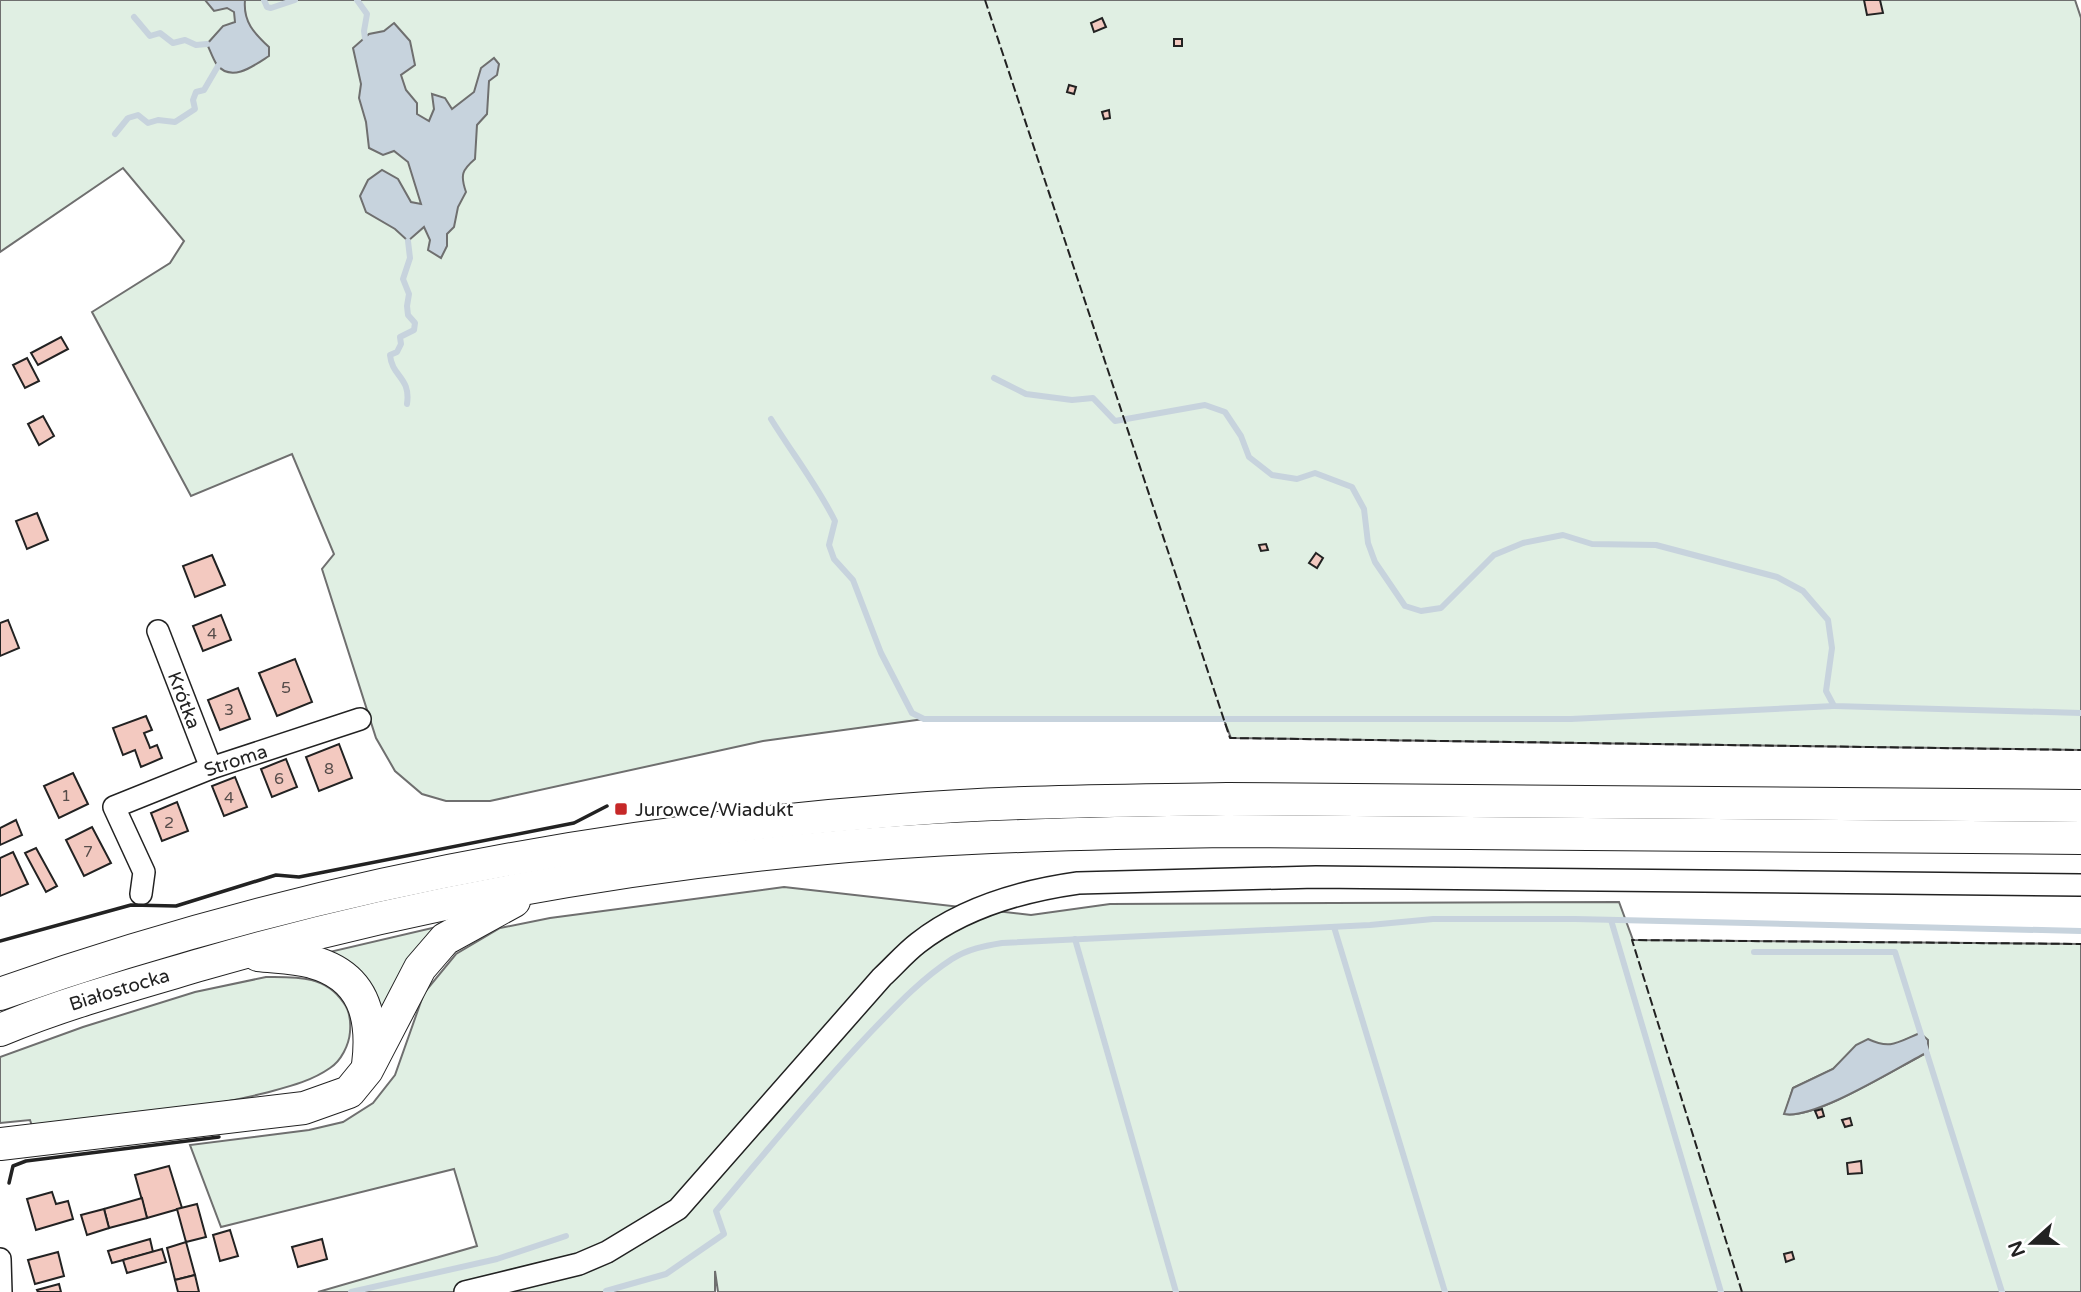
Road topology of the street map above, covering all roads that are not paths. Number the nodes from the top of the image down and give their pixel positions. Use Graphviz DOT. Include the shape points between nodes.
graph roads {
  1 [pos="158,631"];
  2 [pos="360,719"];
  3 [pos="211,768"];
  4 [pos="2081,806"];
  5 [pos="2081,838"];
  6 [pos="2081,885"];
  7 [pos="545,886"];
  8 [pos="141,894"];
  9 [pos="240,953"];
  10 [pos="0,994"];
  11 [pos="0,1030"];
  12 [pos="367,1070"];
  13 [pos="0,1144"];
  14 [pos="0,1259"];
  15 [pos="1,1292"];
  16 [pos="465,1292"];
  1 -- 3 [label="street, Krótka"];
  2 -- 3 [label="street, Stroma"];
  3 -- 8 [label="street, Stroma" via="114,807 144,873"];
  4 -- 10 [label="highway" via="1227,799 864,813 653,837 464,869 238,921"];
  5 -- 7 [label="highway, Białostocka" via="1090,833 824,848"];
  6 -- 16 [label="street" via="1316,877 1078,883 1020,893 978,908 918,943 882,977 678,1209 579,1264"];
  7 -- 9 [label="highway, Białostocka"];
  7 -- 12 [label="highway" via="445,939 420,968"];
  9 -- 11 [label="highway, Białostocka"];
  9 -- 12 [label="highway" via="310,961 331,968 353,984 366,1011 371,1040"];
  12 -- 13 [label="highway" via="349,1092 303,1108"];
  14 -- 15 [label="street"];
}
